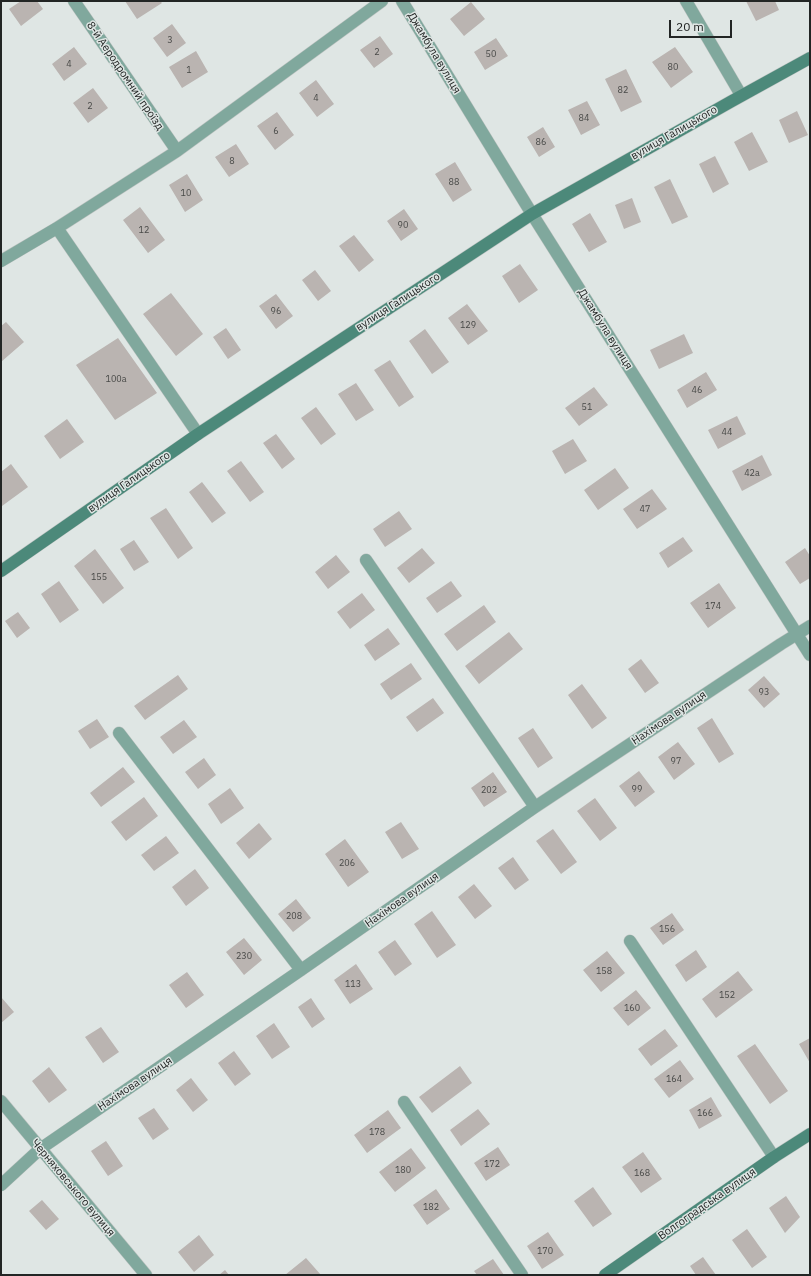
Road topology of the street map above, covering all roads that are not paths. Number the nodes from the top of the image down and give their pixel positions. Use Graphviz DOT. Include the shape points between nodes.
graph roads {
  1 [pos="74,1"];
  2 [pos="382,1"];
  3 [pos="402,1"];
  4 [pos="686,1"];
  5 [pos="810,58"];
  6 [pos="742,95"];
  7 [pos="176,151"];
  8 [pos="532,214"];
  9 [pos="58,228"];
  10 [pos="1,260"];
  11 [pos="198,434"];
  12 [pos="366,560"];
  13 [pos="1,571"];
  14 [pos="810,626"];
  15 [pos="797,633"];
  16 [pos="810,655"];
  17 [pos="119,733"];
  18 [pos="535,807"];
  19 [pos="630,941"];
  20 [pos="301,970"];
  21 [pos="1,1101"];
  22 [pos="404,1102"];
  23 [pos="810,1134"];
  24 [pos="40,1149"];
  25 [pos="774,1157"];
  26 [pos="1,1185"];
  27 [pos="146,1275"];
  28 [pos="522,1275"];
  29 [pos="605,1275"];
  1 -- 7 [label="street, 8-й Аеродромний проїзд"];
  2 -- 7 [label="street"];
  3 -- 8 [label="street, Джамбула вулиця"];
  4 -- 6 [label="street"];
  5 -- 6 [label="street, вулиця Галицького"];
  6 -- 8 [label="street, вулиця Галицького"];
  7 -- 9 [label="street"];
  8 -- 11 [label="street, вулиця Галицького"];
  8 -- 15 [label="street, Джамбула вулиця"];
  9 -- 10 [label="street"];
  9 -- 11 [label="street"];
  11 -- 13 [label="street, вулиця Галицького"];
  12 -- 18 [label="street"];
  14 -- 15 [label="street, Нахімова вулиця"];
  15 -- 16 [label="street, Джамбула вулиця"];
  15 -- 18 [label="street, Нахімова вулиця"];
  17 -- 20 [label="street"];
  18 -- 20 [label="street, Нахімова вулиця"];
  19 -- 25 [label="street"];
  20 -- 24 [label="street, Нахімова вулиця"];
  21 -- 24 [label="street, Черняховського вулиця"];
  22 -- 28 [label="street"];
  23 -- 25 [label="street, Волгоградська вулиця"];
  24 -- 26 [label="street, Нахімова вулиця"];
  24 -- 27 [label="street, Черняховського вулиця"];
  25 -- 29 [label="street, Волгоградська вулиця"];
}
